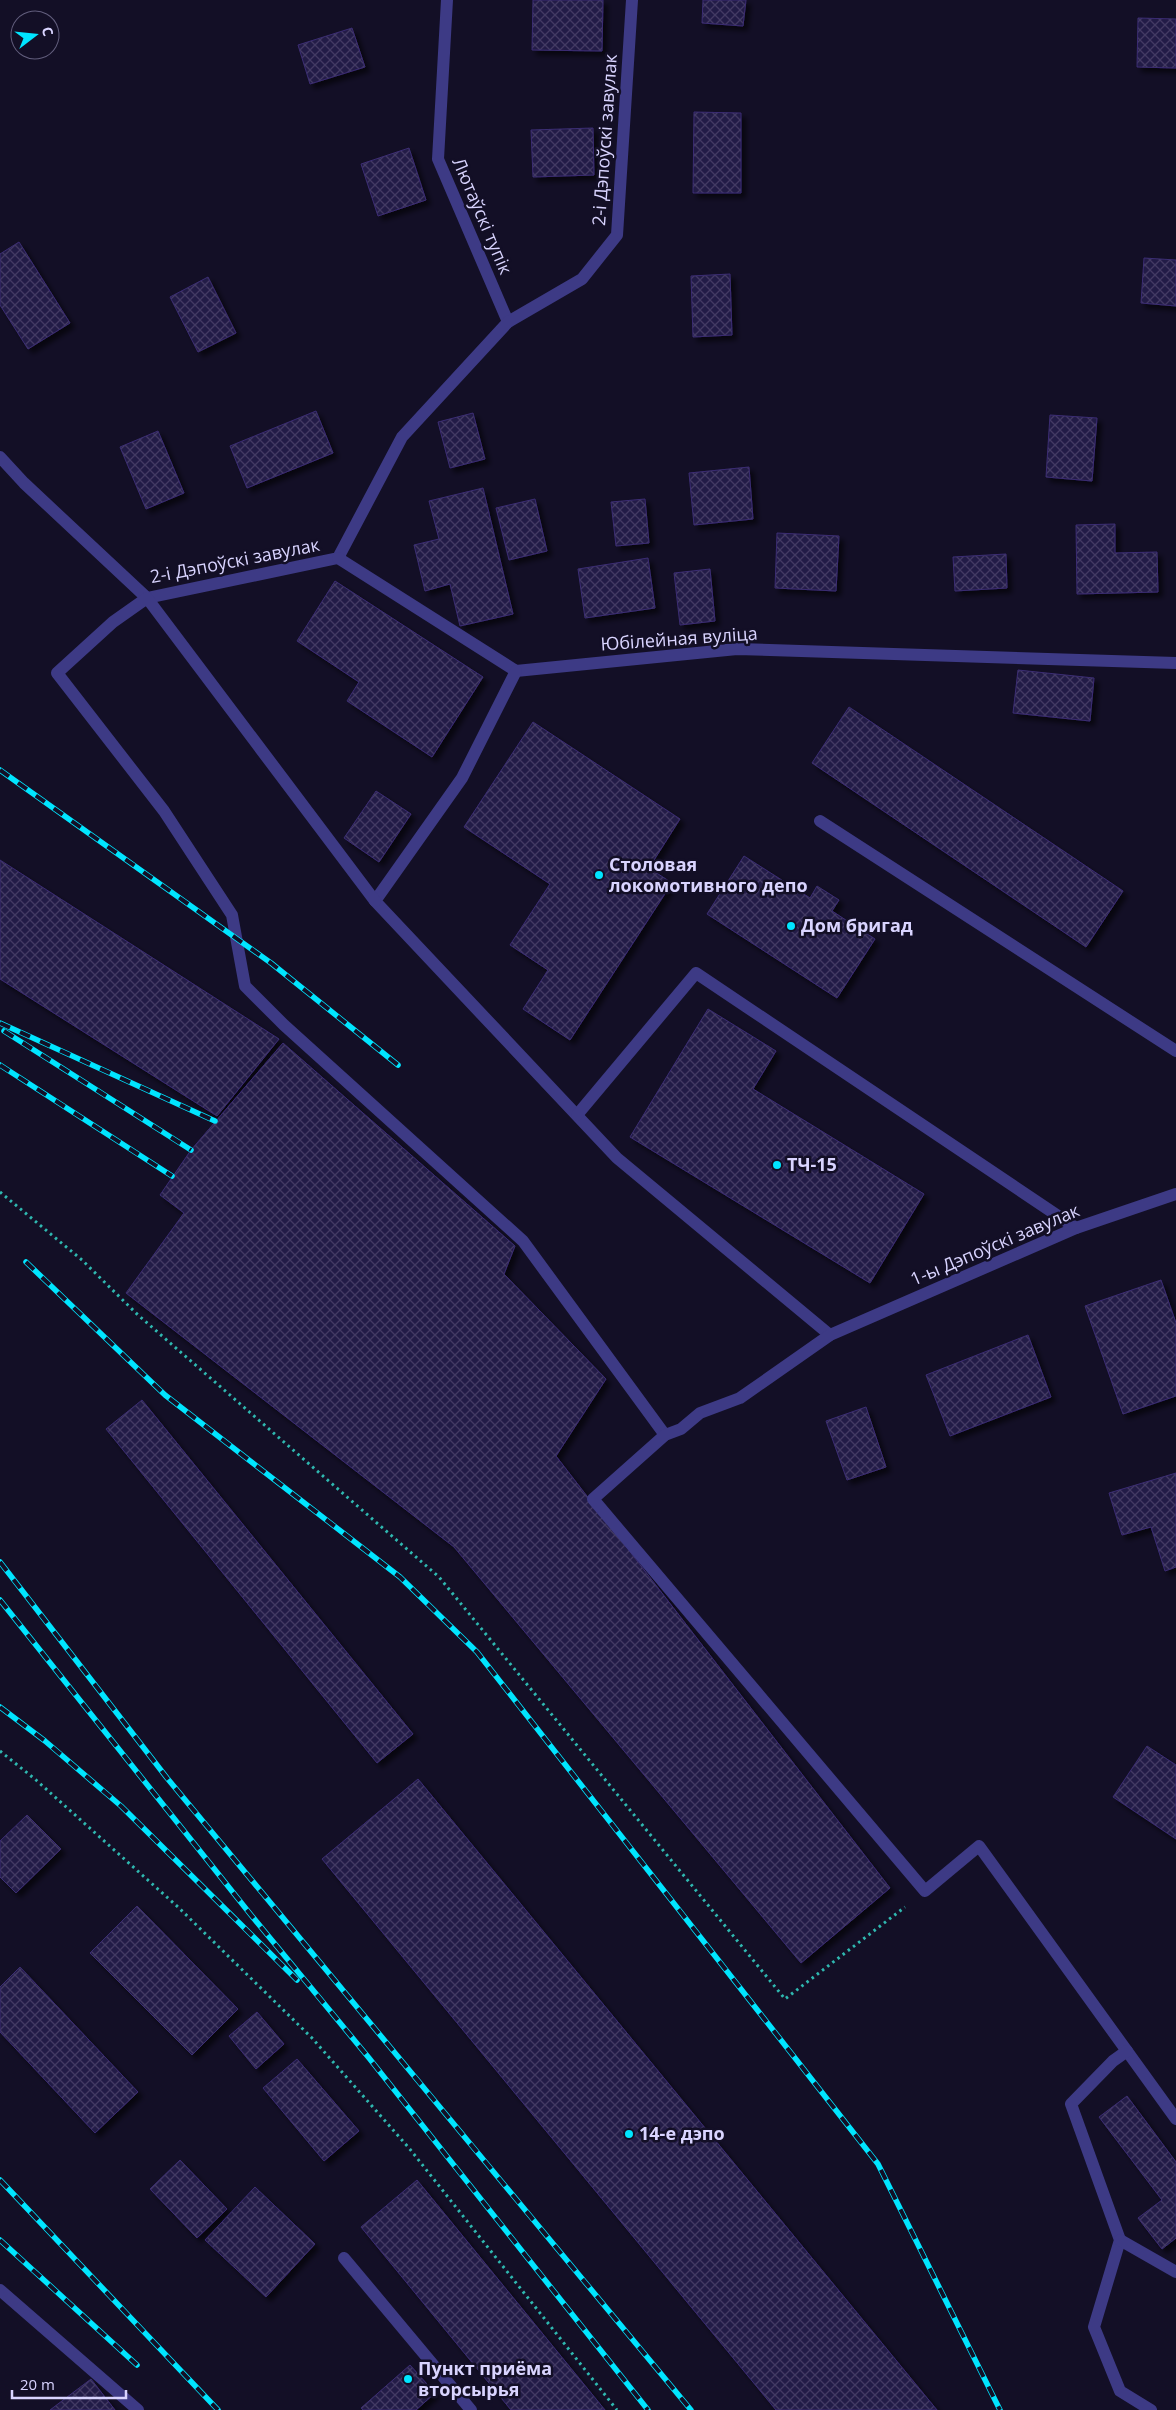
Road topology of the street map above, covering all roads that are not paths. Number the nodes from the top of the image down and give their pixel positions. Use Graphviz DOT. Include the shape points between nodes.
graph roads {
  1 [pos="447,0"];
  2 [pos="632,0"];
  3 [pos="508,322"];
  4 [pos="0,457"];
  5 [pos="338,558"];
  6 [pos="148,598"];
  7 [pos="1176,663"];
  8 [pos="516,672"];
  9 [pos="820,821"];
  10 [pos="375,901"];
  11 [pos="1176,1051"];
  12 [pos="577,1115"];
  13 [pos="1176,1194"];
  14 [pos="1076,1228"];
  15 [pos="830,1335"];
  16 [pos="665,1435"];
  17 [pos="1127,2051"];
  18 [pos="1176,2120"];
  19 [pos="1120,2240"];
  20 [pos="344,2258"];
  21 [pos="1176,2272"];
  22 [pos="0,2290"];
  23 [pos="138,2410"];
  24 [pos="471,2410"];
  25 [pos="1151,2410"];
  1 -- 3 [label="street, Лютаўскі тупік" via="438,159"];
  2 -- 3 [label="street, 2-і Дэпоўскі завулак" via="616,235 582,279"];
  3 -- 5 [label="street, 2-і Дэпоўскі завулак" via="402,437"];
  4 -- 6 [label="street, 2-і Дэпоўскі завулак"];
  5 -- 6 [label="street, 2-і Дэпоўскі завулак"];
  5 -- 8 [label="street"];
  6 -- 10 [label="street"];
  6 -- 16 [label="street" via="113,622 57,673 164,811 232,915 245,986 523,1241"];
  7 -- 8 [label="street, Юбілейная вуліца" via="737,649"];
  8 -- 10 [label="street" via="462,778"];
  9 -- 11 [label="street"];
  10 -- 12 [label="street"];
  12 -- 14 [label="street" via="696,974"];
  12 -- 15 [label="street" via="617,1158"];
  13 -- 14 [label="street, 1-ы Дэпоўскі завулак"];
  14 -- 15 [label="street, 1-ы Дэпоўскі завулак"];
  15 -- 16 [label="street, 1-ы Дэпоўскі завулак" via="740,1398 700,1413 681,1429"];
  16 -- 17 [label="street, 1-ы Дэпоўскі завулак" via="593,1500 925,1891 979,1846"];
  17 -- 18 [label="street"];
  17 -- 19 [label="street" via="1071,2104"];
  19 -- 21 [label="street"];
  19 -- 25 [label="street" via="1094,2327 1120,2392"];
  20 -- 24 [label="street"];
  22 -- 23 [label="street"];
}
